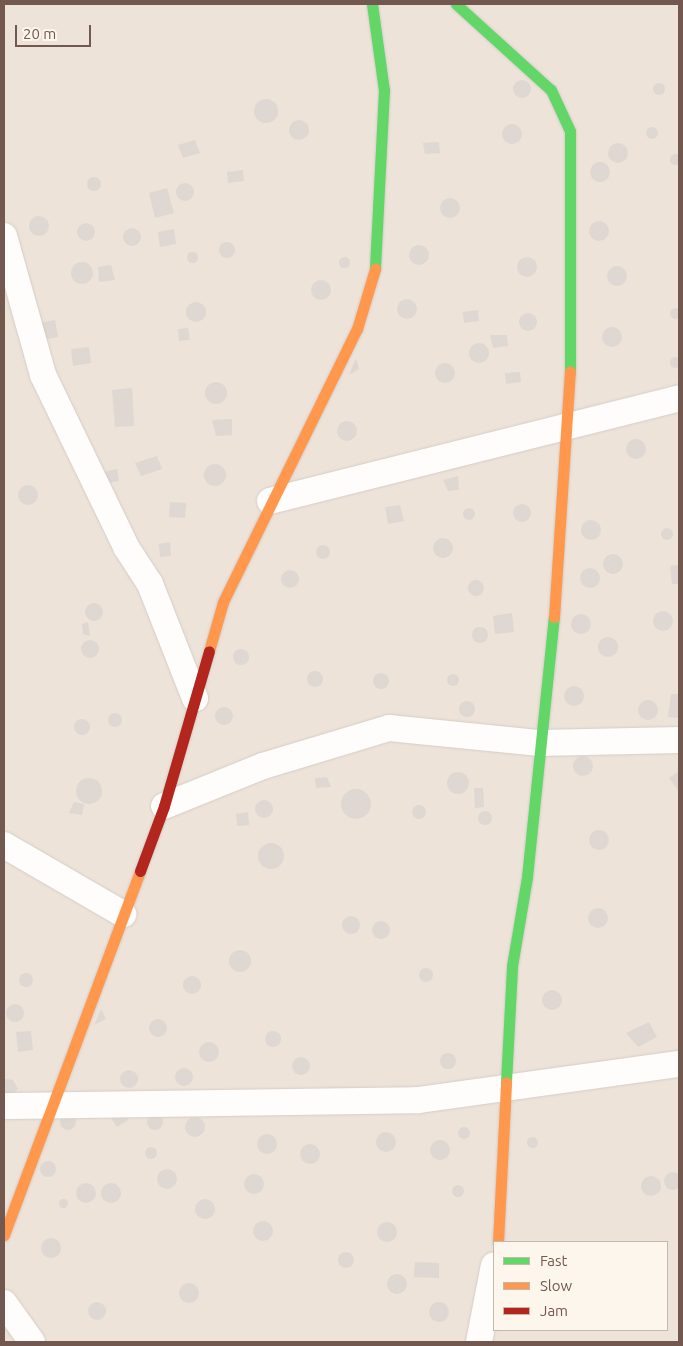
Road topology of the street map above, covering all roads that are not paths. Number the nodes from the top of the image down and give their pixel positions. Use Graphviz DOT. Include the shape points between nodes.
graph roads {
  1 [pos="372,4"];
  2 [pos="456,4"];
  3 [pos="4,236"];
  4 [pos="679,398"];
  5 [pos="570,427"];
  6 [pos="270,501"];
  7 [pos="195,698"];
  8 [pos="679,740"];
  9 [pos="540,743"];
  10 [pos="164,806"];
  11 [pos="4,845"];
  12 [pos="123,914"];
  13 [pos="679,1064"];
  14 [pos="506,1091"];
  15 [pos="52,1103"];
  16 [pos="4,1106"];
  17 [pos="4,1235"];
  18 [pos="498,1241"];
  19 [pos="493,1271"];
  20 [pos="4,1302"];
  21 [pos="32,1342"];
  22 [pos="479,1342"];
  1 -- 6 [label="street" via="384,90 381,209 374,274 357,330"];
  2 -- 5 [label="street" via="551,90 570,131"];
  3 -- 7 [label="street" via="43,375 126,546 150,584"];
  4 -- 5 [label="street"];
  5 -- 6 [label="street"];
  5 -- 9 [label="street" via="562,545"];
  6 -- 7 [label="street" via="223,602"];
  7 -- 10 [label="street"];
  8 -- 9 [label="street"];
  9 -- 10 [label="street" via="389,728 263,766"];
  9 -- 14 [label="street" via="512,966"];
  10 -- 12 [label="street"];
  11 -- 12 [label="street"];
  12 -- 15 [label="street"];
  13 -- 14 [label="street"];
  14 -- 15 [label="street" via="346,1104"];
  14 -- 18 [label="street"];
  15 -- 16 [label="street"];
  15 -- 17 [label="street"];
  19 -- 22 [label="street"];
  20 -- 21 [label="street"];
}
